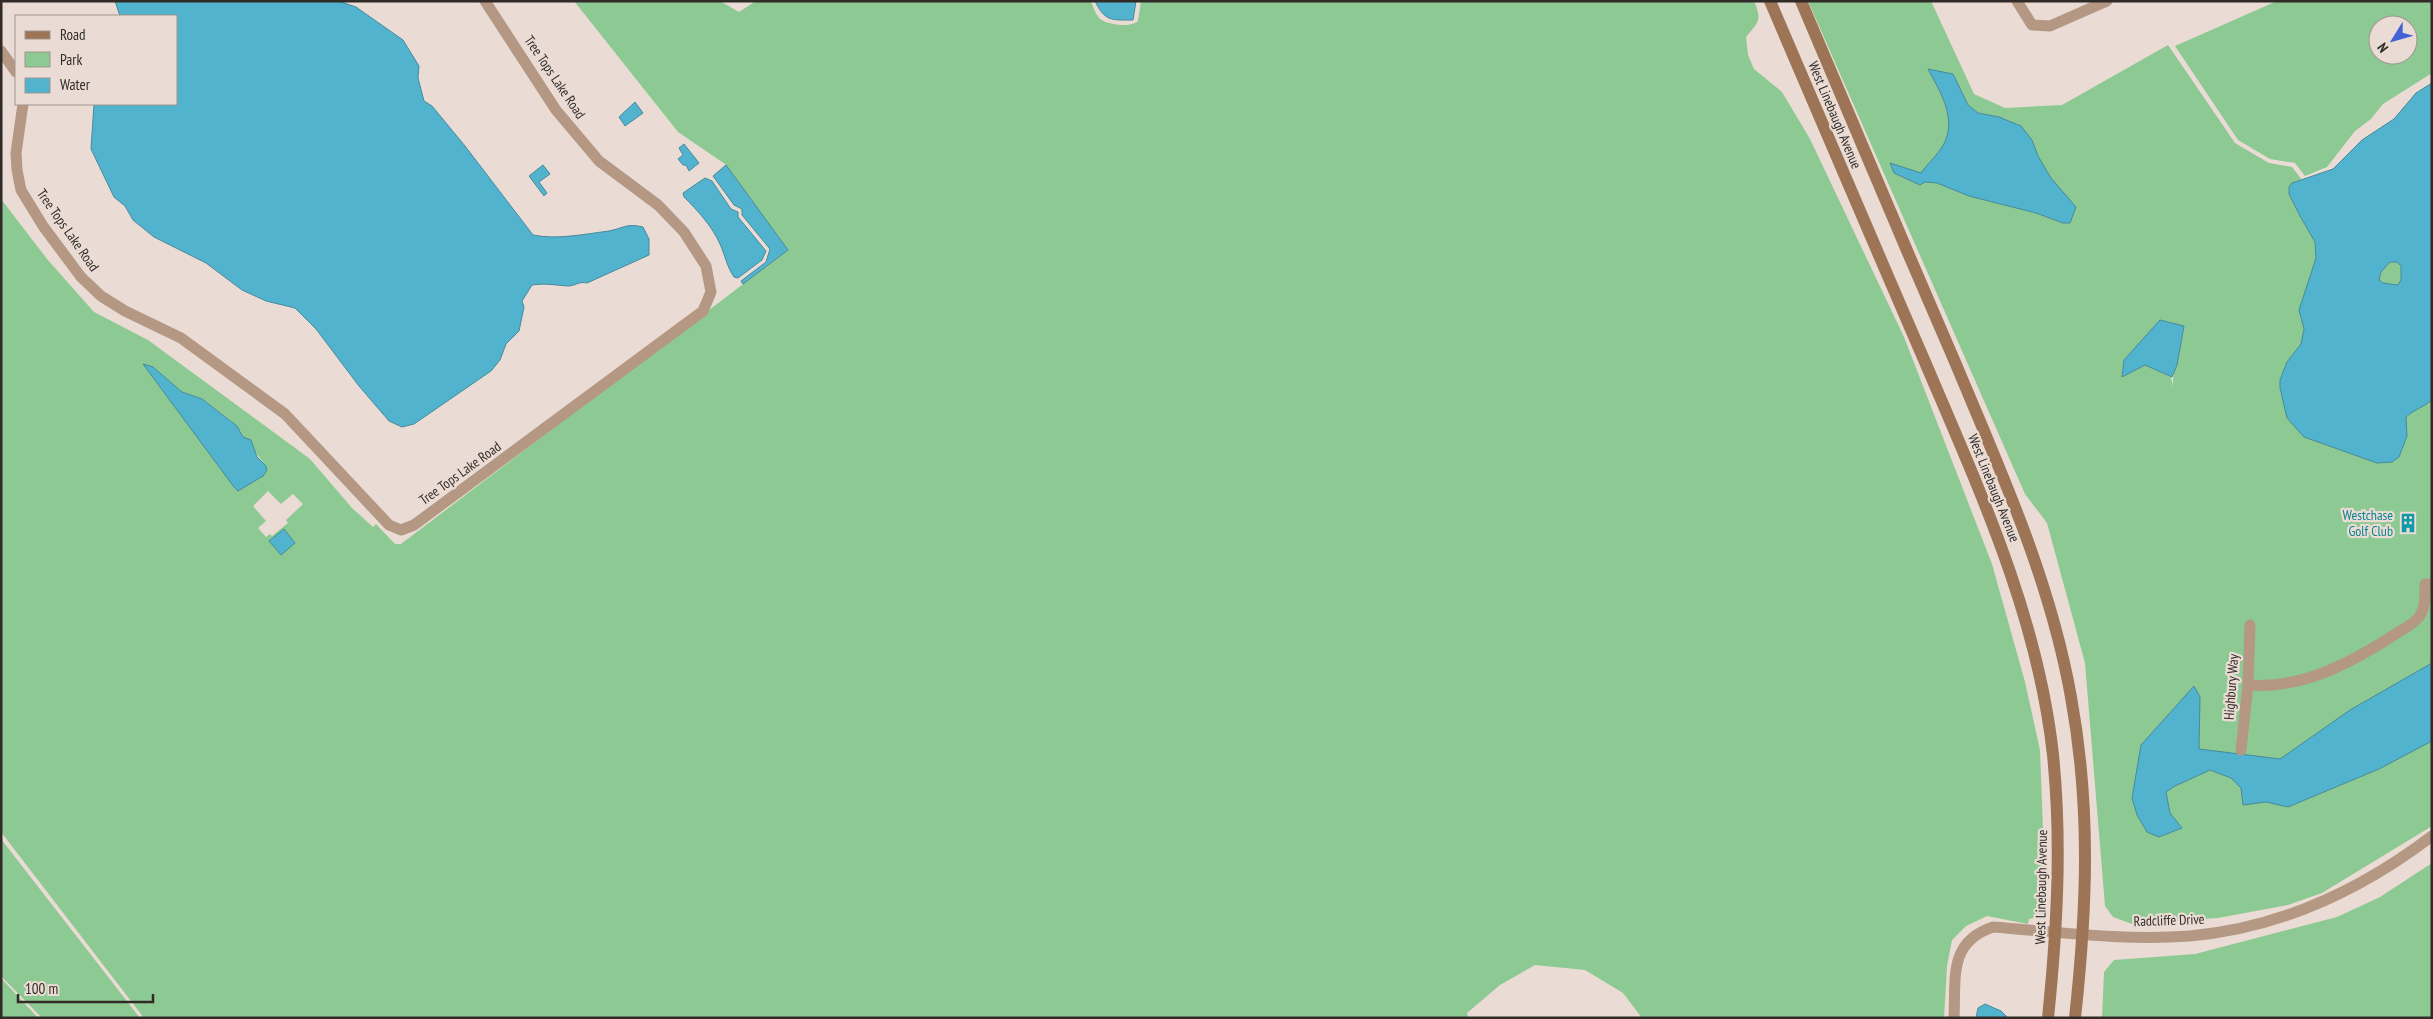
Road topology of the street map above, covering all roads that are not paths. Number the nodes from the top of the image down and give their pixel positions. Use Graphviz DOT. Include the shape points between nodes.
graph roads {
  1 [pos="485,1"];
  2 [pos="1770,1"];
  3 [pos="1801,1"];
  4 [pos="2017,1"];
  5 [pos="2107,1"];
  6 [pos="1,51"];
  7 [pos="15,71"];
  8 [pos="23,105"];
  9 [pos="2428,584"];
  10 [pos="2250,625"];
  11 [pos="2248,685"];
  12 [pos="2241,750"];
  13 [pos="2432,836"];
  14 [pos="2057,932"];
  15 [pos="2084,933"];
  16 [pos="1954,1018"];
  17 [pos="2048,1018"];
  18 [pos="2075,1018"];
  1 -- 8 [label="street, Tree Tops Lake Road" via="556,110 599,161 658,205 684,232 706,266 711,292 703,311 414,525 401,530 389,525 285,414 181,338 126,312 81,278 21,190 16,153"];
  2 -- 14 [label="main road, West Linebaugh Avenue" via="1983,499 2016,589 2042,692 2052,753 2058,832"];
  3 -- 15 [label="main road, West Linebaugh Avenue" via="2009,490 2041,576 2061,649 2079,752 2085,830"];
  4 -- 5 [label="street" via="2032,25 2050,26"];
  6 -- 7 [label="street"];
  9 -- 11 [label="street" via="2424,608 2418,619 2365,654 2296,682"];
  10 -- 11 [label="street, Highbury Way"];
  11 -- 12 [label="street, Highbury Way"];
  13 -- 15 [label="street, Radcliffe Drive" via="2381,872 2328,901 2264,921 2189,936"];
  14 -- 15 [label="street, Radcliffe Drive"];
  14 -- 16 [label="street, Radcliffe Drive" via="1993,927 1978,932 1966,942 1957,962"];
  14 -- 17 [label="main road, West Linebaugh Avenue"];
  15 -- 18 [label="main road, West Linebaugh Avenue"];
}
